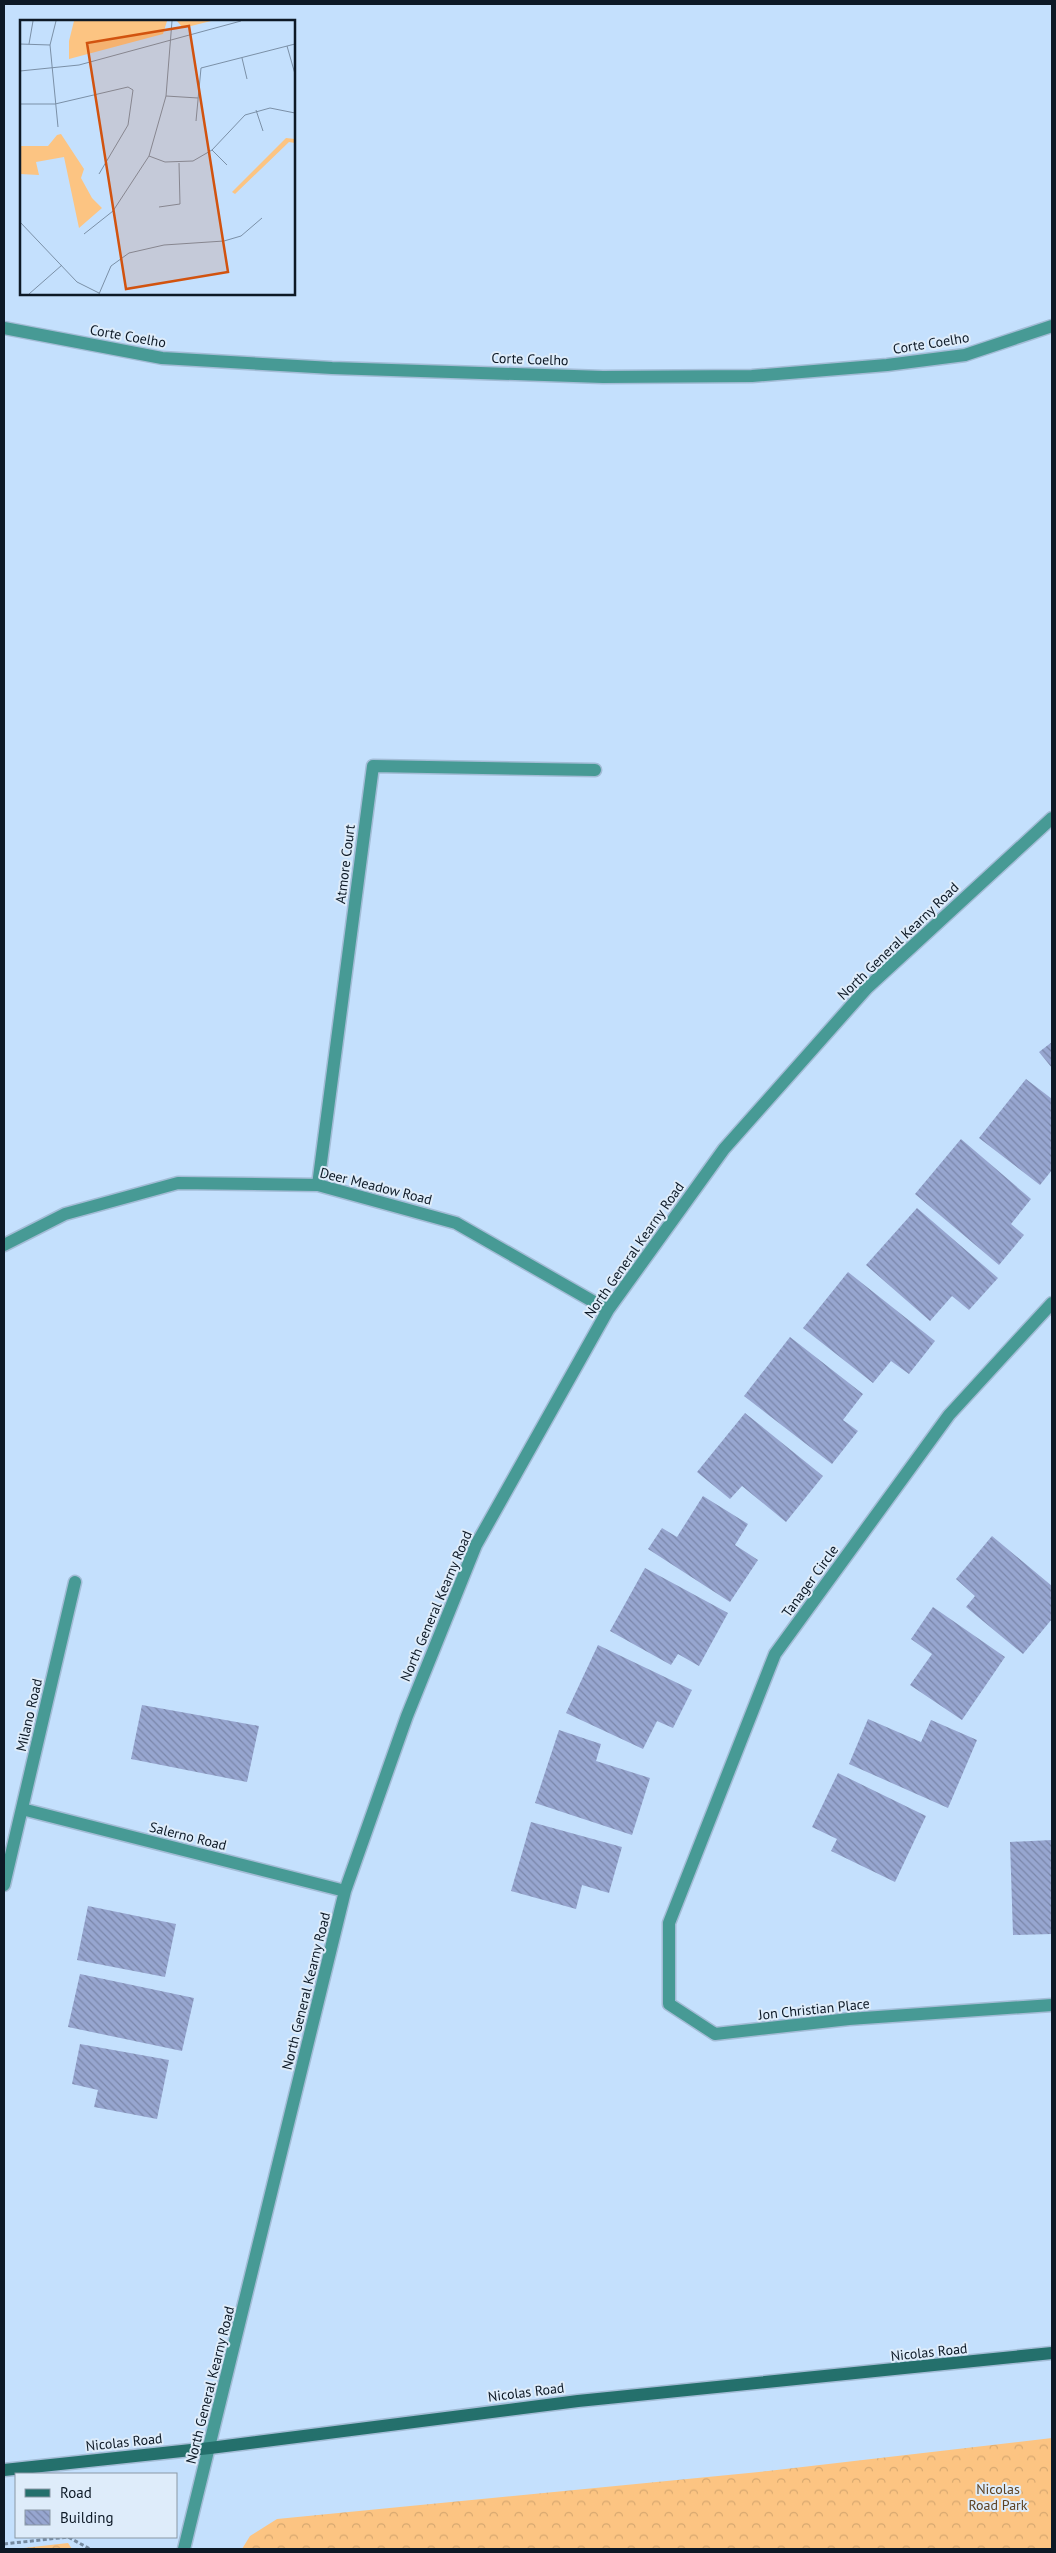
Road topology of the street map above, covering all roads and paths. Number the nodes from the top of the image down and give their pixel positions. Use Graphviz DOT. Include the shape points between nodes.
graph roads {
  1 [pos="1052,326"];
  2 [pos="4,328"];
  3 [pos="594,770"];
  4 [pos="1052,818"];
  5 [pos="318,1185"];
  6 [pos="4,1245"];
  7 [pos="1052,1303"];
  8 [pos="608,1310"];
  9 [pos="75,1582"];
  10 [pos="22,1809"];
  11 [pos="4,1885"];
  12 [pos="346,1891"];
  13 [pos="669,1923"];
  14 [pos="1052,2005"];
  15 [pos="1052,2353"];
  16 [pos="210,2448"];
  17 [pos="4,2470"];
  18 [pos="59,2538"];
  19 [pos="70,2538"];
  20 [pos="4,2544"];
  21 [pos="90,2549"];
  22 [pos="184,2549"];
  1 -- 2 [label="street, Corte Coelho" via="965,355 887,365 752,376 603,377 332,368 162,358"];
  3 -- 5 [label="street, Atmore Court" via="373,766"];
  4 -- 8 [label="street, North General Kearny Road" via="867,988 724,1149"];
  5 -- 6 [label="street, Deer Meadow Road" via="178,1183 64,1214"];
  5 -- 8 [label="street, Deer Meadow Road" via="456,1223"];
  7 -- 13 [label="street, Tanager Circle" via="949,1415 775,1654"];
  8 -- 12 [label="street, North General Kearny Road" via="476,1545 406,1716"];
  9 -- 10 [label="street, Milano Road"];
  10 -- 11 [label="street, Milano Road"];
  10 -- 12 [label="street, Salerno Road"];
  12 -- 16 [label="street, North General Kearny Road"];
  13 -- 14 [label="street, Jon Christian Place" via="669,2004 715,2034 849,2019"];
  15 -- 16 [label="main road, Nicolas Road" via="578,2401"];
  16 -- 17 [label="main road, Nicolas Road"];
  16 -- 22 [label="street, North General Kearny Road"];
  18 -- 20 [label="path"];
  19 -- 21 [label="path"];
}
